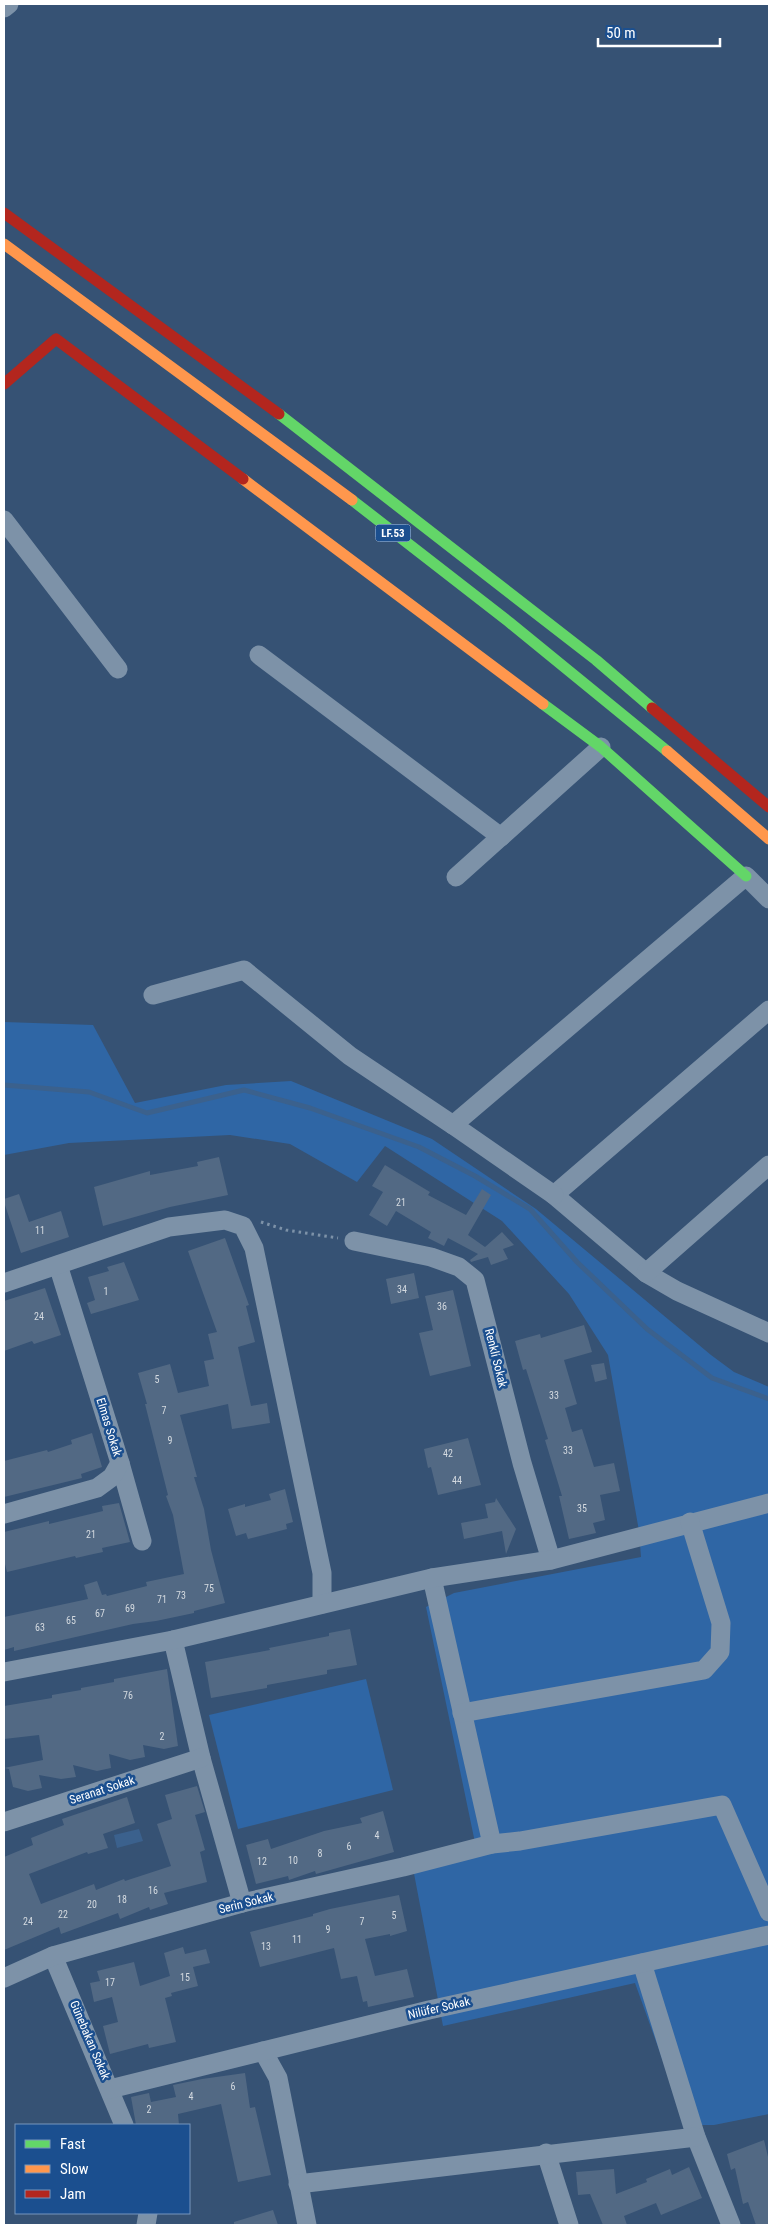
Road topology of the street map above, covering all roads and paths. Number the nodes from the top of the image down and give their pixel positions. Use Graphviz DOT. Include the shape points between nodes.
graph roads {
  1 [pos="9,4"];
  2 [pos="4,8"];
  3 [pos="4,213"];
  4 [pos="4,244"];
  5 [pos="4,384"];
  6 [pos="4,520"];
  7 [pos="260,655"];
  8 [pos="118,669"];
  9 [pos="601,747"];
  10 [pos="769,807"];
  11 [pos="501,837"];
  12 [pos="769,838"];
  13 [pos="746,876"];
  14 [pos="456,877"];
  15 [pos="769,899"];
  16 [pos="153,995"];
  17 [pos="769,1010"];
  18 [pos="453,1125"];
  19 [pos="769,1165"];
  20 [pos="554,1195"];
  21 [pos="243,1226"];
  22 [pos="354,1241"];
  23 [pos="58,1265"];
  24 [pos="646,1273"];
  25 [pos="4,1283"];
  26 [pos="769,1333"];
  27 [pos="120,1463"];
  28 [pos="769,1502"];
  29 [pos="4,1514"];
  30 [pos="690,1522"];
  31 [pos="142,1541"];
  32 [pos="552,1560"];
  33 [pos="432,1578"];
  34 [pos="322,1604"];
  35 [pos="173,1640"];
  36 [pos="4,1672"];
  37 [pos="462,1713"];
  38 [pos="201,1758"];
  39 [pos="4,1822"];
  40 [pos="492,1844"];
  41 [pos="242,1904"];
  42 [pos="769,1912"];
  43 [pos="769,1935"];
  44 [pos="53,1956"];
  45 [pos="642,1963"];
  46 [pos="4,1978"];
  47 [pos="263,2051"];
  48 [pos="110,2089"];
  49 [pos="124,2124"];
  50 [pos="696,2137"];
  51 [pos="546,2153"];
  52 [pos="298,2184"];
  53 [pos="307,2225"];
  54 [pos="569,2225"];
  55 [pos="731,2225"];
  1 -- 2 [label="street"];
  3 -- 10 [label="main road, LF.53" via="305,433 452,547 596,660"];
  4 -- 12 [label="main road, LF.53" via="240,417 512,625 646,732"];
  5 -- 9 [label="main road" via="56,339"];
  6 -- 8 [label="street"];
  7 -- 11 [label="street"];
  9 -- 11 [label="street"];
  9 -- 13 [label="main road"];
  11 -- 14 [label="street"];
  13 -- 15 [label="street"];
  13 -- 18 [label="street"];
  16 -- 18 [label="street" via="244,970 350,1056"];
  17 -- 20 [label="street"];
  18 -- 20 [label="street"];
  19 -- 24 [label="street"];
  20 -- 24 [label="street"];
  21 -- 22 [label="path" via="259,1222 286,1230"];
  21 -- 23 [label="street" via="225,1220 169,1227"];
  21 -- 34 [label="street" via="254,1248 322,1573"];
  22 -- 32 [label="street, Renkli Sokak" via="459,1267 475,1280 522,1463"];
  23 -- 25 [label="street"];
  23 -- 27 [label="street, Elmas Sokak"];
  24 -- 26 [label="street" via="677,1291"];
  27 -- 29 [label="street, Elmas Sokak" via="112,1477 96,1488"];
  27 -- 31 [label="street"];
  28 -- 30 [label="street"];
  30 -- 32 [label="street"];
  30 -- 37 [label="street" via="721,1623 720,1652 704,1670"];
  32 -- 33 [label="street"];
  33 -- 34 [label="street"];
  33 -- 37 [label="street"];
  34 -- 35 [label="street"];
  35 -- 36 [label="street"];
  35 -- 38 [label="street"];
  37 -- 40 [label="street"];
  38 -- 39 [label="street, Seranat Sokak"];
  38 -- 41 [label="street"];
  40 -- 41 [label="street, Serin Sokak"];
  40 -- 42 [label="street, Serin Sokak" via="722,1805"];
  41 -- 44 [label="street, Serin Sokak"];
  43 -- 45 [label="street, Nilüfer Sokak"];
  44 -- 46 [label="street, Serin Sokak"];
  44 -- 48 [label="street, Günebakan Sokak"];
  45 -- 47 [label="street, Nilüfer Sokak"];
  45 -- 50 [label="street"];
  47 -- 48 [label="street, Nilüfer Sokak"];
  47 -- 52 [label="street" via="278,2078"];
  48 -- 49 [label="street, Günebakan Sokak"];
  50 -- 51 [label="street"];
  50 -- 55 [label="street"];
  51 -- 52 [label="street"];
  51 -- 54 [label="street"];
  52 -- 53 [label="street"];
}
